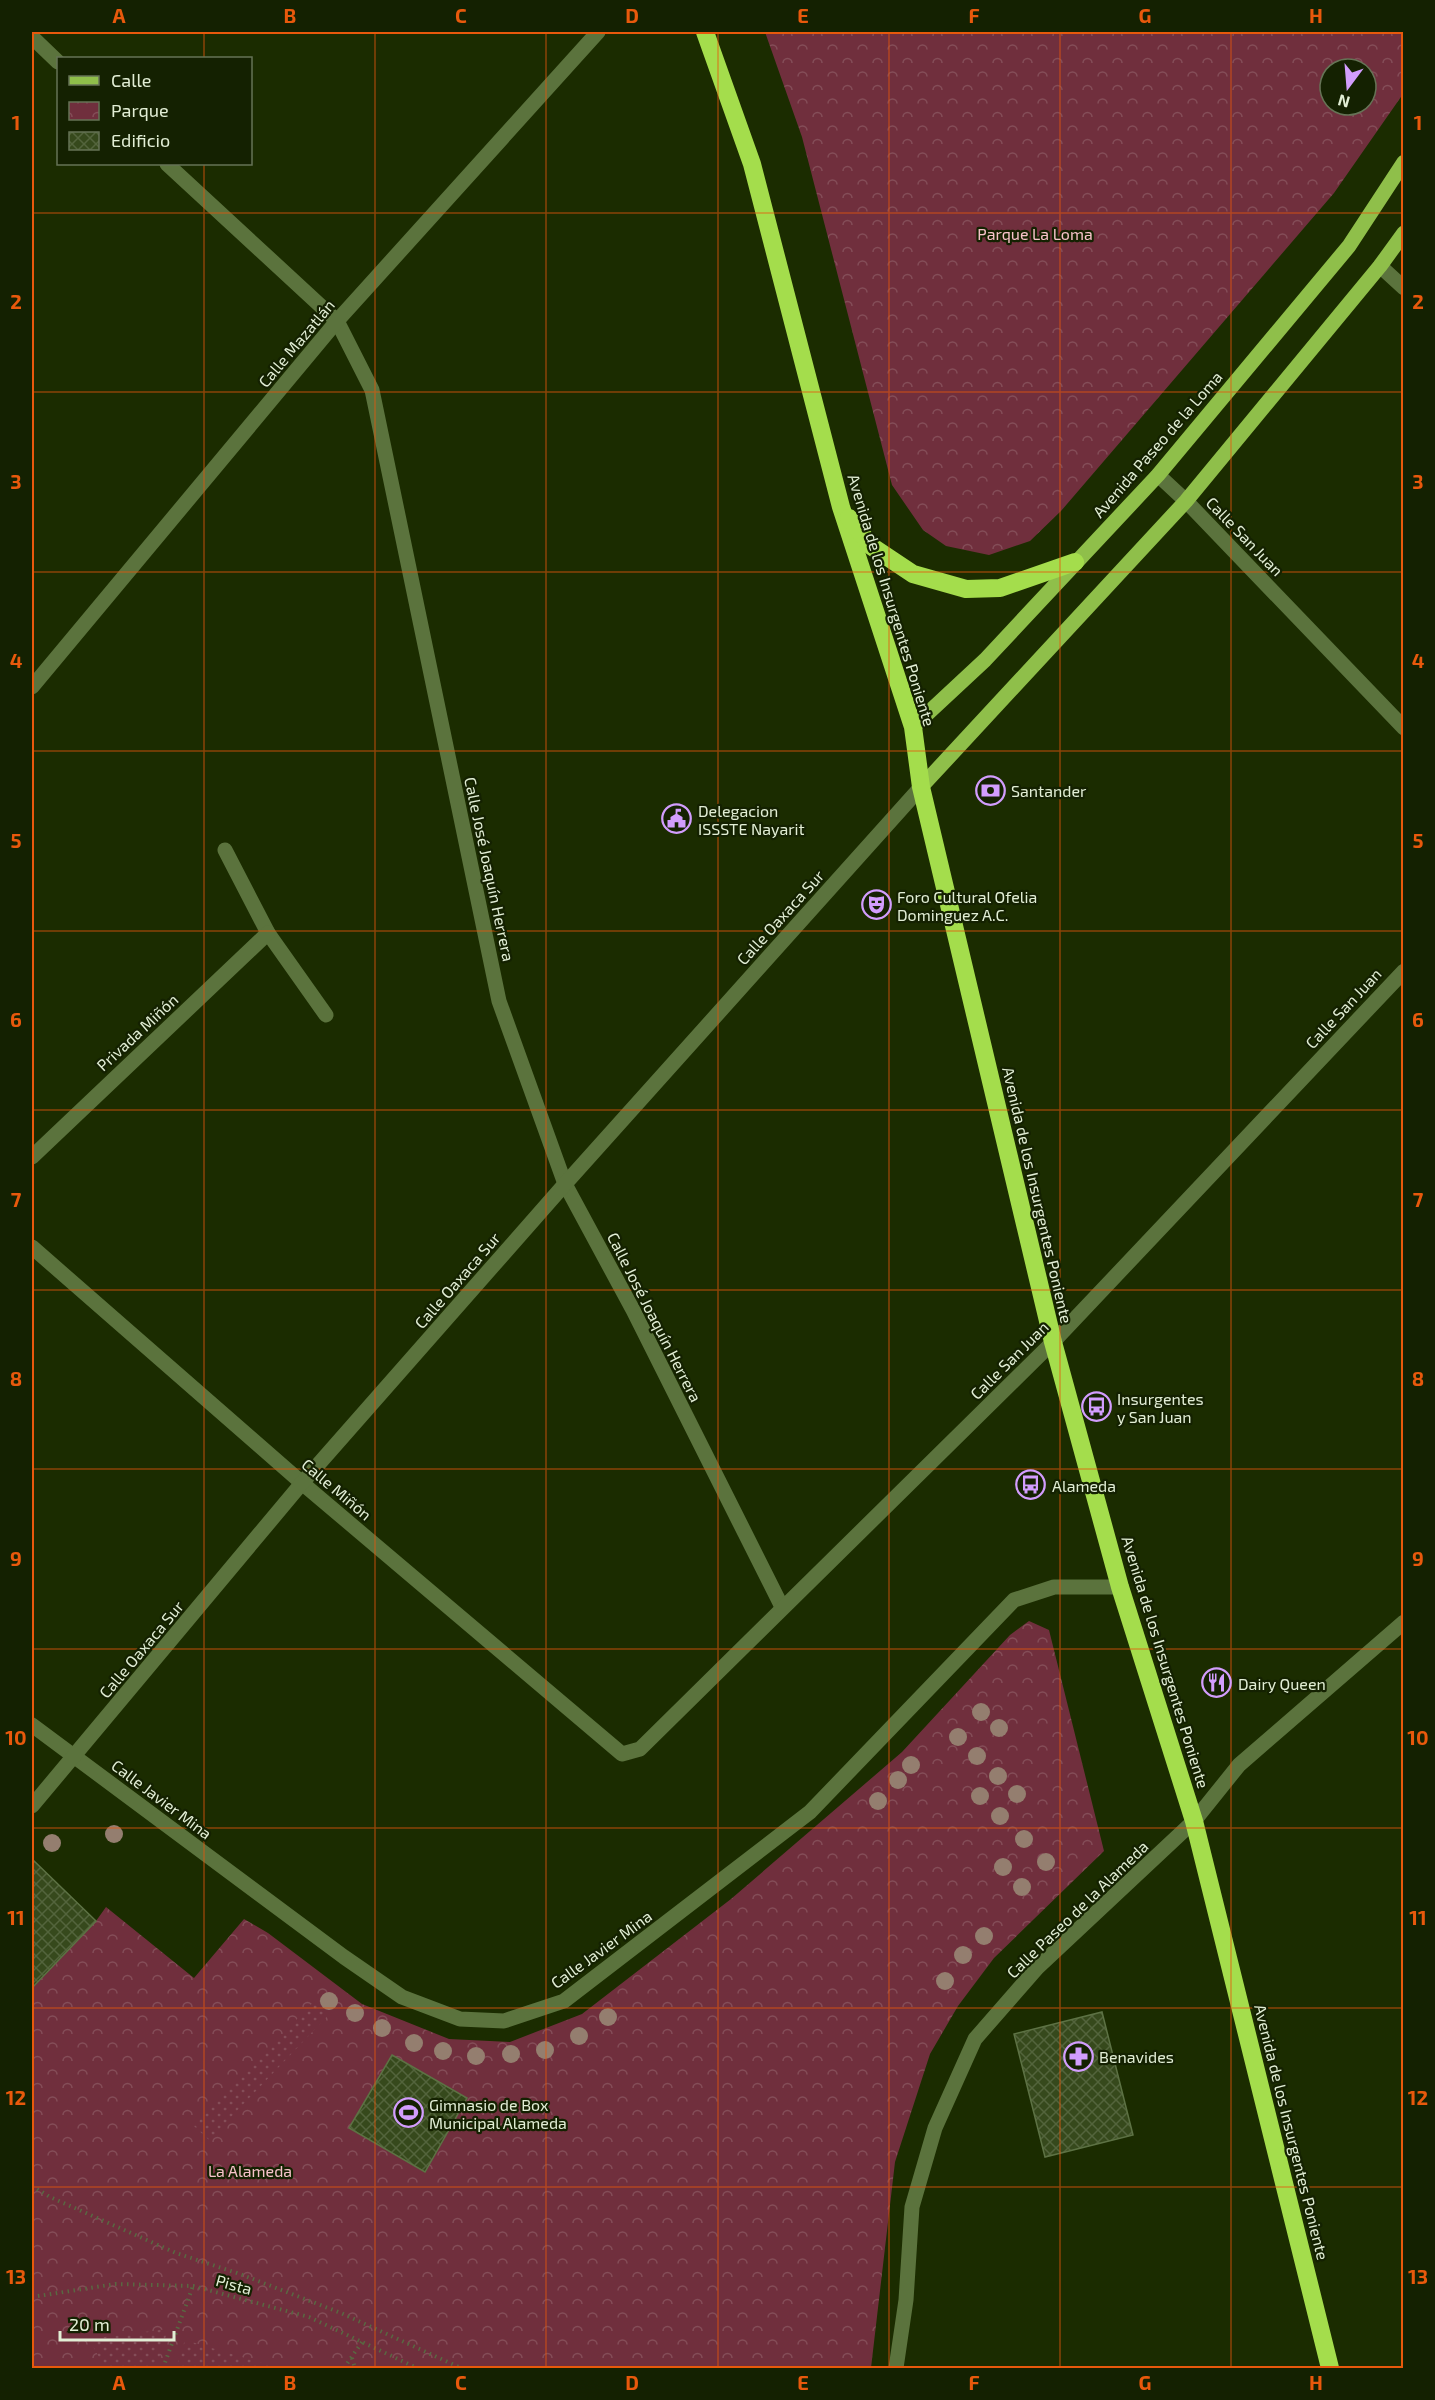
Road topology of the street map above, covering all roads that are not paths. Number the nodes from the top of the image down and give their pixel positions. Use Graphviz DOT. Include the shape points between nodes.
graph roads {
  1 [pos="598,32"];
  2 [pos="705,32"];
  3 [pos="32,37"];
  4 [pos="57,61"];
  5 [pos="1404,162"];
  6 [pos="168,165"];
  7 [pos="1404,233"];
  8 [pos="1380,266"];
  9 [pos="1404,288"];
  10 [pos="337,321"];
  11 [pos="1158,475"];
  12 [pos="1186,501"];
  13 [pos="841,507"];
  14 [pos="1075,562"];
  15 [pos="32,687"];
  16 [pos="913,727"];
  17 [pos="1404,728"];
  18 [pos="921,787"];
  19 [pos="225,850"];
  20 [pos="268,933"];
  21 [pos="1404,970"];
  22 [pos="326,1015"];
  23 [pos="32,1157"];
  24 [pos="565,1184"];
  25 [pos="32,1247"];
  26 [pos="1053,1342"];
  27 [pos="302,1483"];
  28 [pos="1120,1587"];
  29 [pos="782,1607"];
  30 [pos="1404,1622"];
  31 [pos="32,1725"];
  32 [pos="622,1754"];
  33 [pos="75,1757"];
  34 [pos="32,1806"];
  35 [pos="1194,1821"];
  36 [pos="896,2368"];
  37 [pos="1330,2368"];
  1 -- 10 [label="street, Calle Mazatlán"];
  2 -- 13 [label="highway, Avenida de los Insurgentes Poniente" via="752,164"];
  3 -- 4 [label="street"];
  5 -- 11 [label="main road, Avenida Paseo de la Loma" via="1349,246"];
  6 -- 10 [label="street, Calle José Joaquín Herrera"];
  7 -- 8 [label="main road"];
  8 -- 9 [label="street"];
  8 -- 12 [label="main road"];
  10 -- 15 [label="street, Calle Mazatlán"];
  10 -- 24 [label="street, Calle José Joaquín Herrera" via="372,390 499,1000"];
  11 -- 12 [label="street, Calle San Juan"];
  11 -- 14 [label="main road, Avenida Paseo de la Loma"];
  12 -- 17 [label="street, Calle San Juan"];
  12 -- 18 [label="main road"];
  13 -- 14 [label="highway" via="871,546 912,574 966,589 1000,588"];
  13 -- 16 [label="highway, Avenida de los Insurgentes Poniente"];
  14 -- 16 [label="main road, Avenida Paseo de la Loma" via="984,660"];
  16 -- 18 [label="highway, Avenida de los Insurgentes Poniente"];
  18 -- 24 [label="street, Calle Oaxaca Sur"];
  18 -- 26 [label="highway, Avenida de los Insurgentes Poniente"];
  19 -- 20 [label="street"];
  20 -- 22 [label="street"];
  20 -- 23 [label="street, Privada Miñón"];
  21 -- 26 [label="street, Calle San Juan"];
  24 -- 27 [label="street, Calle Oaxaca Sur"];
  24 -- 29 [label="street, Calle José Joaquín Herrera"];
  25 -- 27 [label="street, Calle Miñón"];
  26 -- 28 [label="highway, Avenida de los Insurgentes Poniente"];
  26 -- 29 [label="street, Calle San Juan"];
  27 -- 32 [label="street, Calle Miñón"];
  27 -- 33 [label="street, Calle Oaxaca Sur"];
  28 -- 33 [label="street, Calle Javier Mina" via="1054,1587 1014,1600 810,1812 564,2001 504,2021 460,2019 402,1997"];
  28 -- 35 [label="highway, Avenida de los Insurgentes Poniente"];
  29 -- 32 [label="street, Calle San Juan" via="640,1749"];
  30 -- 35 [label="street, Calle Paseo de la Alameda" via="1239,1765"];
  31 -- 33 [label="street, Calle Javier Mina"];
  33 -- 34 [label="street, Calle Oaxaca Sur"];
  35 -- 36 [label="street, Calle Paseo de la Alameda" via="1037,1968 975,2040 935,2128 912,2207 906,2300"];
  35 -- 37 [label="highway, Avenida de los Insurgentes Poniente"];
}
